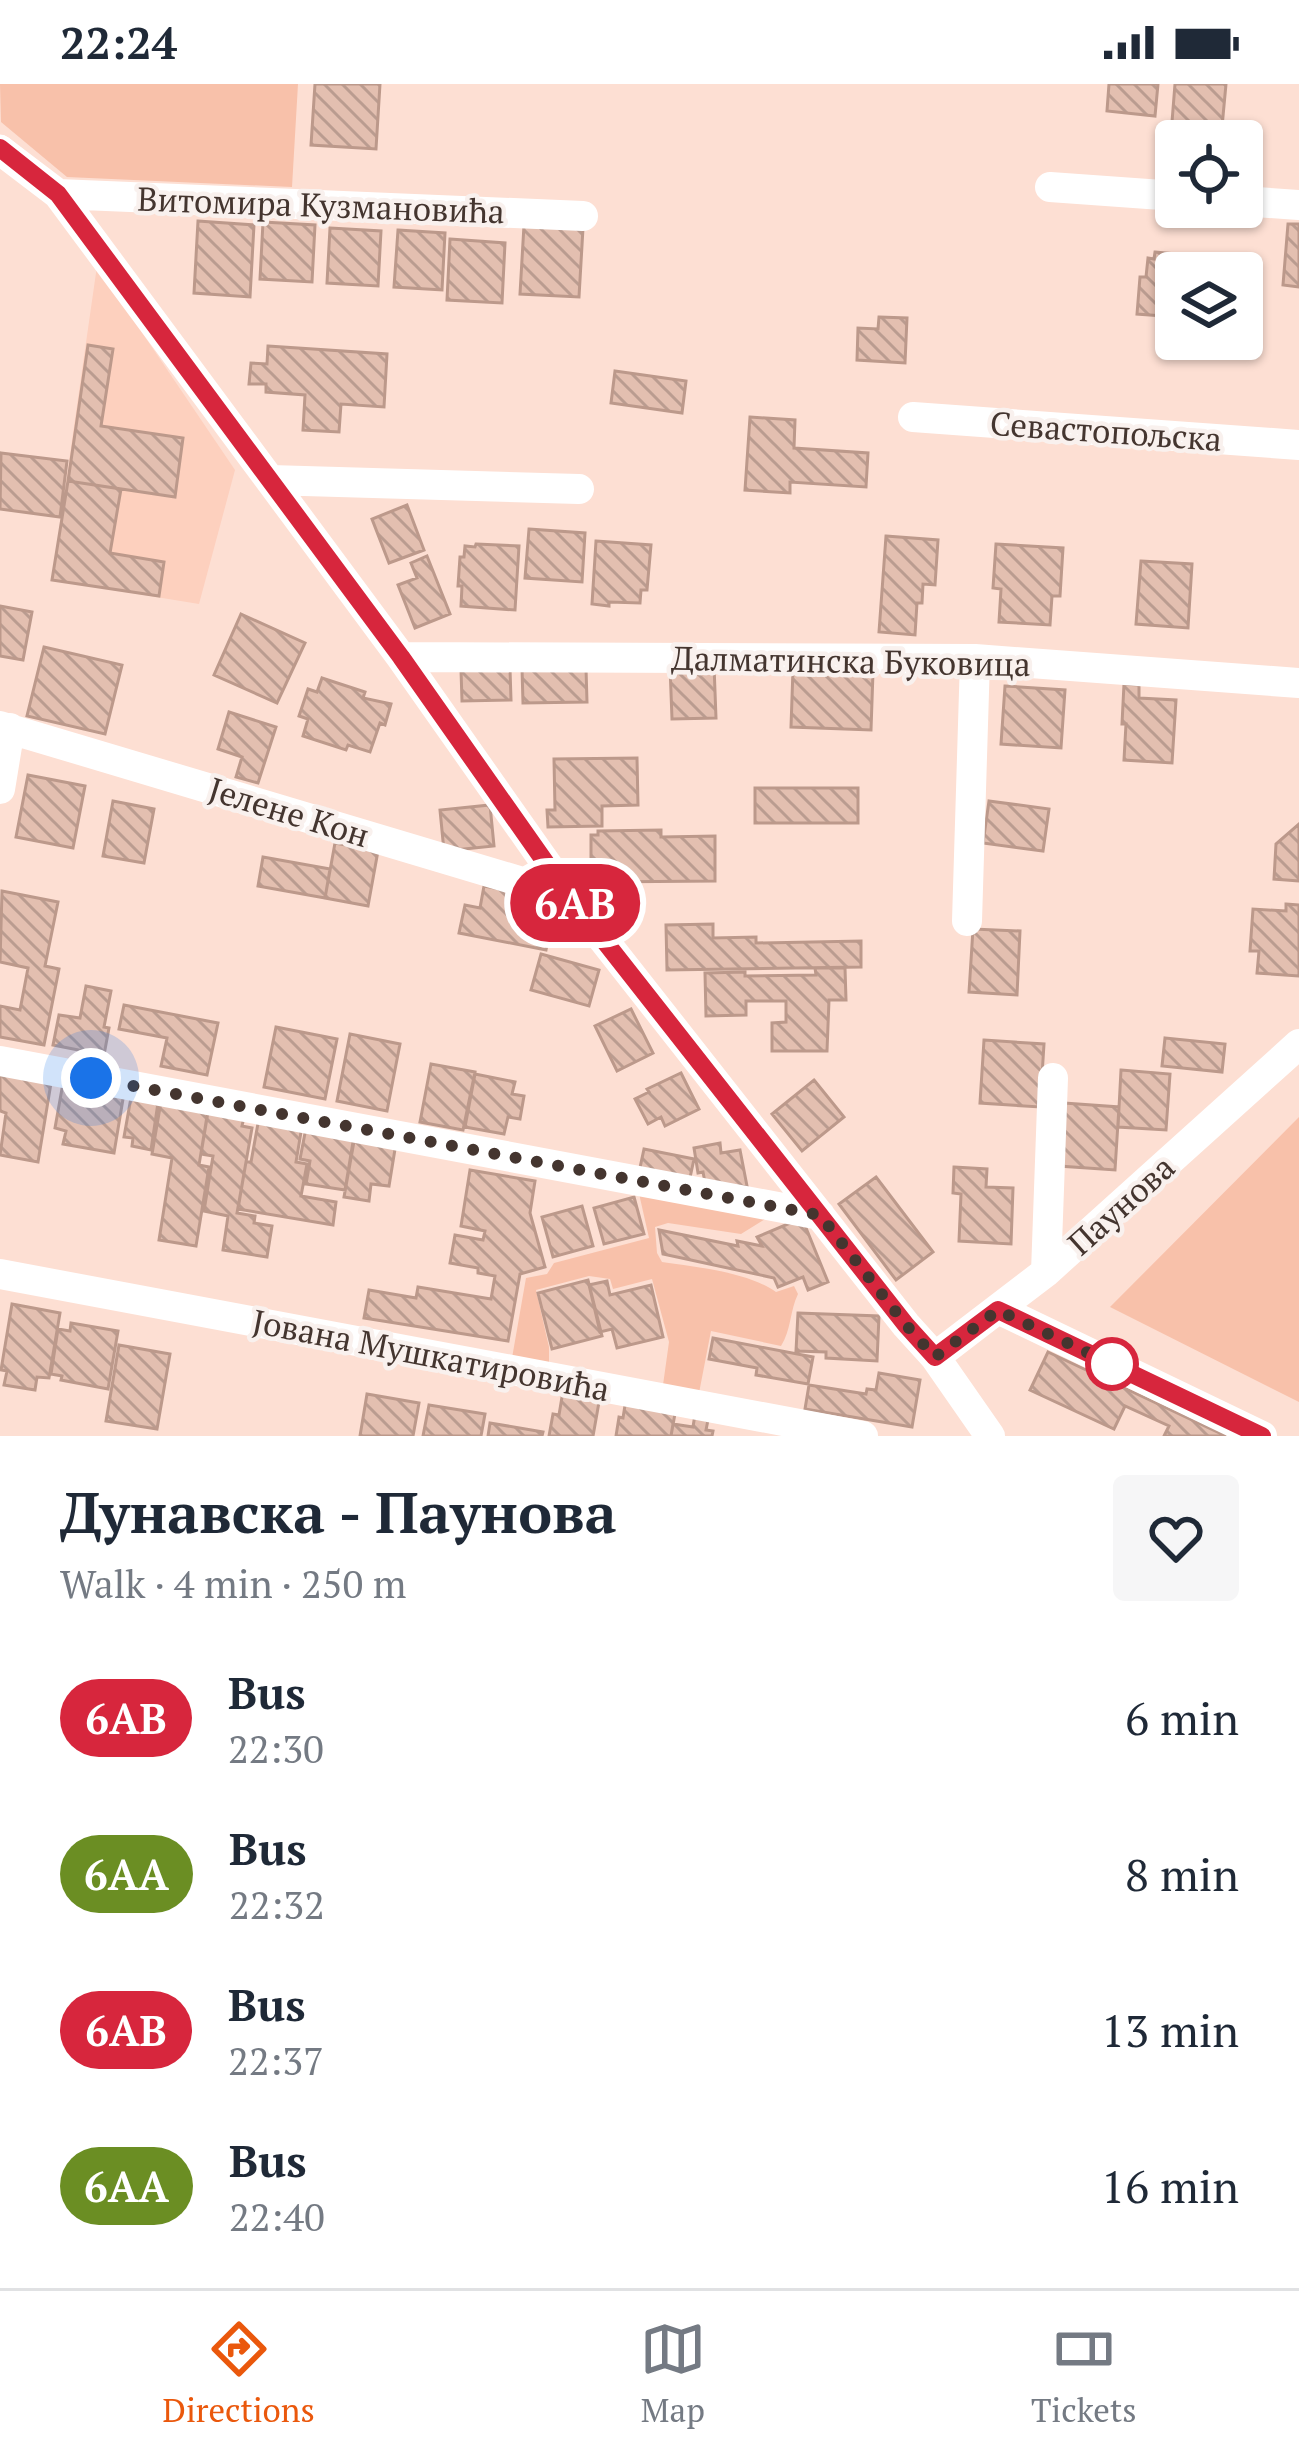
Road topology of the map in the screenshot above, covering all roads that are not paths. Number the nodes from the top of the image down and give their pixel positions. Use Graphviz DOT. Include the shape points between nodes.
graph roads {
  1 [pos="1,150"];
  2 [pos="1050,188"];
  3 [pos="58,194"];
  4 [pos="1155,195"];
  5 [pos="1263,202"];
  6 [pos="1299,205"];
  7 [pos="584,216"];
  8 [pos="913,417"];
  9 [pos="1299,445"];
  10 [pos="271,480"];
  11 [pos="579,489"];
  12 [pos="401,657"];
  13 [pos="975,659"];
  14 [pos="1299,683"];
  15 [pos="5,727"];
  16 [pos="0,789"];
  17 [pos="569,896"];
  18 [pos="967,921"];
  19 [pos="1299,1044"];
  20 [pos="0,1061"];
  21 [pos="1053,1078"];
  22 [pos="820,1215"];
  23 [pos="1046,1272"];
  24 [pos="0,1274"];
  25 [pos="998,1310"];
  26 [pos="935,1357"];
  27 [pos="863,1436"];
  28 [pos="990,1436"];
  29 [pos="1262,1436"];
  1 -- 3 [label="street"];
  2 -- 4 [label="street"];
  3 -- 7 [label="street, Витомира Кузмановића"];
  3 -- 10 [label="street"];
  5 -- 6 [label="street"];
  8 -- 9 [label="street, Севастопољска"];
  10 -- 11 [label="street"];
  10 -- 12 [label="street"];
  12 -- 13 [label="street, Далматинска Буковица"];
  12 -- 17 [label="street"];
  13 -- 14 [label="street, Далматинска Буковица"];
  13 -- 18 [label="street"];
  15 -- 16 [label="street, Јелене Кон"];
  15 -- 17 [label="street, Јелене Кон"];
  17 -- 22 [label="street"];
  19 -- 23 [label="street, Паунова"];
  20 -- 22 [label="street"];
  21 -- 23 [label="street"];
  22 -- 26 [label="street"];
  23 -- 25 [label="street, Паунова"];
  24 -- 27 [label="street, Јована Мушкатировића"];
  25 -- 26 [label="street, Паунова"];
  25 -- 29 [label="street"];
  26 -- 28 [label="street"];
}
